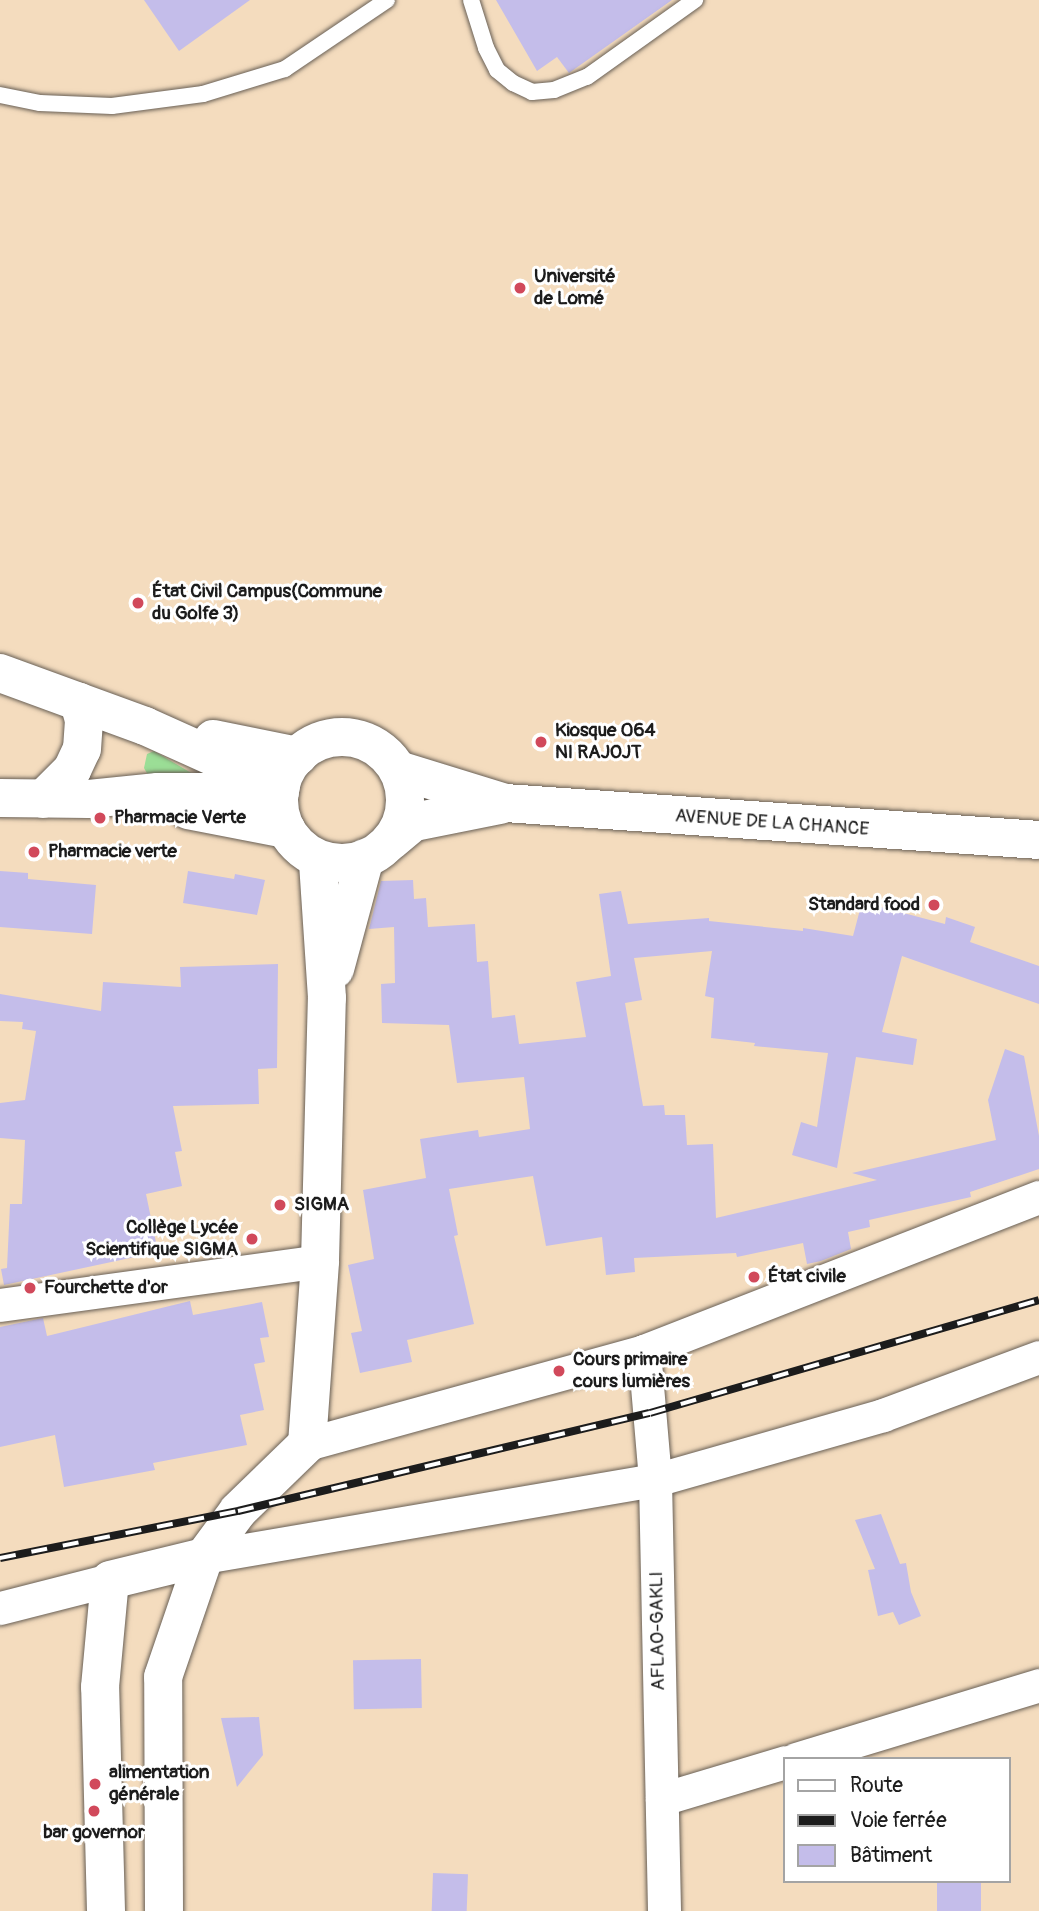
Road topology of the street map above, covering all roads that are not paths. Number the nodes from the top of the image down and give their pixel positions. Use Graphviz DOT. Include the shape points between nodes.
graph roads {
  1 [pos="387,0"];
  2 [pos="471,0"];
  3 [pos="695,0"];
  4 [pos="0,95"];
  5 [pos="0,673"];
  6 [pos="79,702"];
  7 [pos="398,770"];
  8 [pos="286,791"];
  9 [pos="0,798"];
  10 [pos="43,799"];
  11 [pos="505,803"];
  12 [pos="1039,840"];
  13 [pos="378,849"];
  14 [pos="318,861"];
  15 [pos="327,998"];
  16 [pos="1039,1196"];
  17 [pos="320,1261"];
  18 [pos="0,1305"];
  19 [pos="643,1351"];
  20 [pos="1039,1357"];
  21 [pos="307,1444"];
  22 [pos="655,1480"];
  23 [pos="204,1557"];
  24 [pos="110,1580"];
  25 [pos="0,1608"];
  26 [pos="1039,1685"];
  27 [pos="803,1757"];
  28 [pos="783,1763"];
  29 [pos="662,1799"];
  30 [pos="106,1911"];
  31 [pos="164,1911"];
  32 [pos="664,1911"];
  1 -- 4 [label="lane" via="285,69 204,94 112,106 40,103"];
  2 -- 3 [label="lane" via="485,48 497,70 521,88 543,92 587,77"];
  5 -- 6 [label="street"];
  6 -- 8 [label="street" via="145,726"];
  6 -- 10 [label="street" via="84,720 82,749 72,770"];
  7 -- 8 [label="street" via="378,748 351,737 322,740"];
  7 -- 11 [label="street, AVENUE DE LA CHANCE"];
  7 -- 13 [label="street" via="404,784 404,814"];
  8 -- 10 [label="street"];
  8 -- 14 [label="street" via="303,850"];
  9 -- 10 [label="street"];
  11 -- 12 [label="street, AVENUE DE LA CHANCE"];
  11 -- 13 [label="street, AVENUE DE LA CHANCE" via="414,822"];
  13 -- 14 [label="street" via="342,864"];
  13 -- 15 [label="street"];
  14 -- 15 [label="street"];
  15 -- 17 [label="street"];
  16 -- 19 [label="street"];
  17 -- 18 [label="street"];
  17 -- 21 [label="street"];
  19 -- 21 [label="street"];
  19 -- 22 [label="street, AFLAO-GAKLI"];
  20 -- 22 [label="street" via="883,1415"];
  21 -- 23 [label="street" via="238,1511"];
  22 -- 23 [label="street"];
  22 -- 29 [label="street, AFLAO-GAKLI"];
  23 -- 24 [label="street"];
  23 -- 31 [label="street" via="163,1677"];
  24 -- 25 [label="street"];
  24 -- 30 [label="street" via="100,1687"];
  26 -- 27 [label="street"];
  28 -- 29 [label="street"];
  29 -- 32 [label="street, AFLAO-GAKLI"];
}
